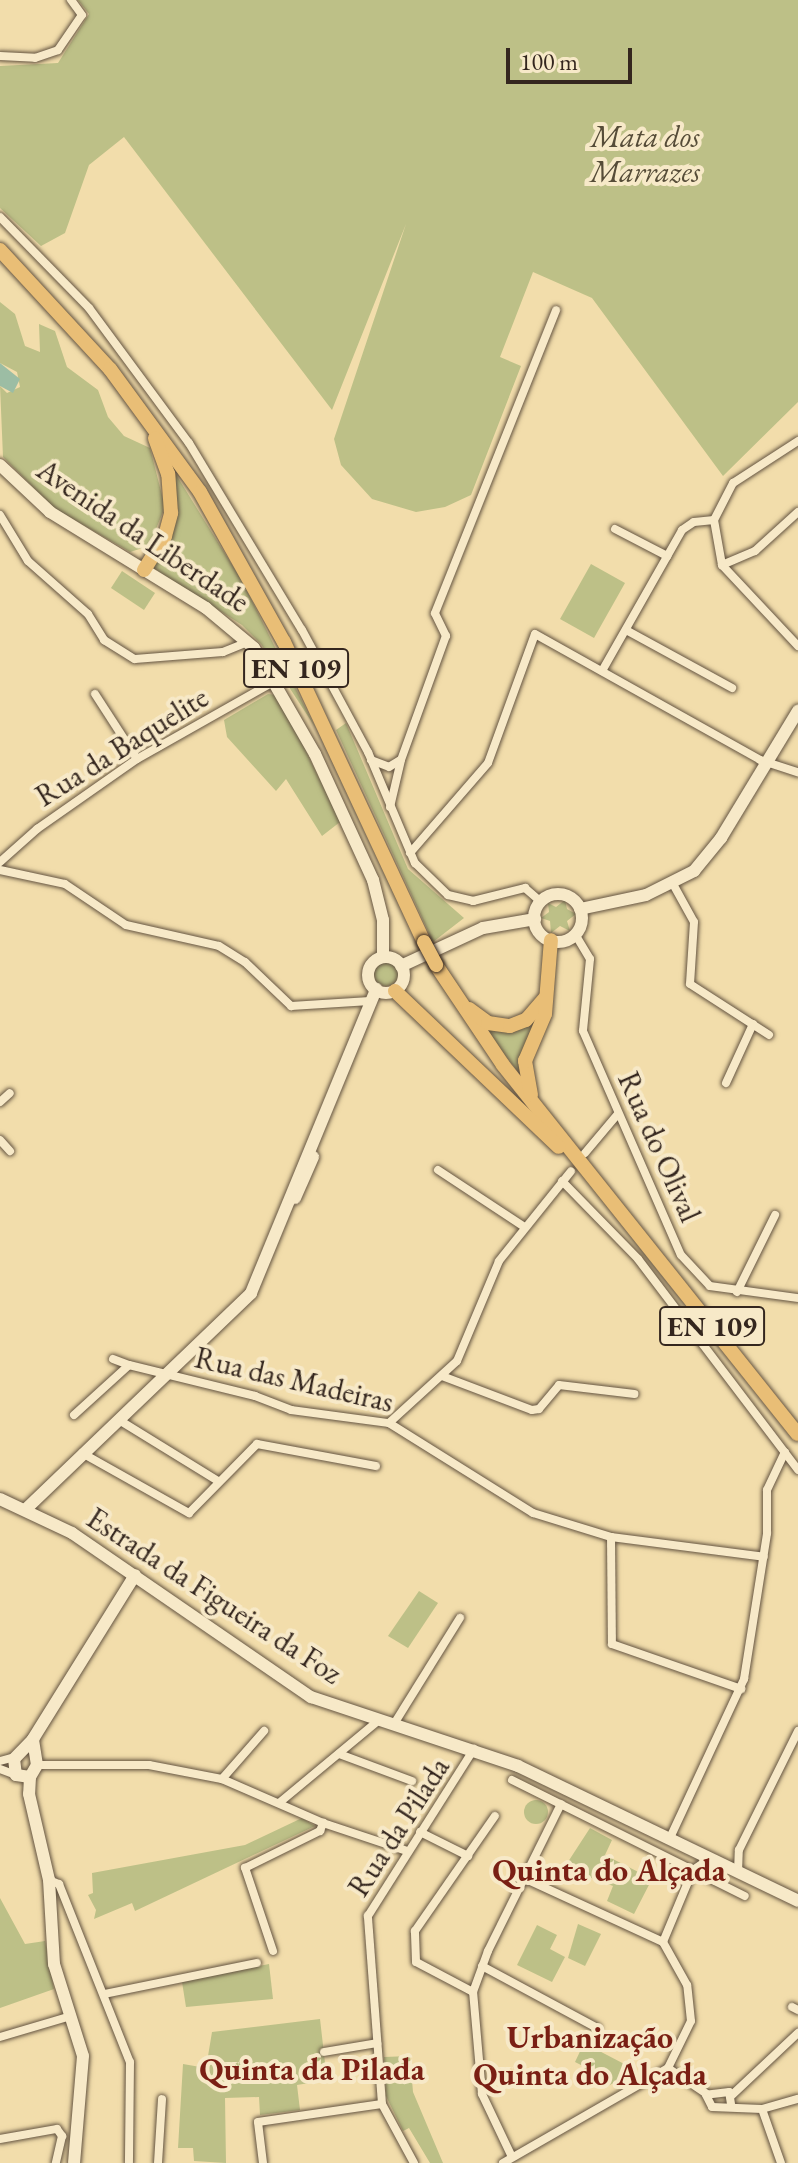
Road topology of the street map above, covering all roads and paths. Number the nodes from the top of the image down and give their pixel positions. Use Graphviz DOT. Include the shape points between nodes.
graph roads {
  1 [pos="71,0"];
  2 [pos="0,56"];
  3 [pos="0,217"];
  4 [pos="0,250"];
  5 [pos="556,310"];
  6 [pos="141,409"];
  7 [pos="798,441"];
  8 [pos="0,465"];
  9 [pos="798,512"];
  10 [pos="0,515"];
  11 [pos="714,520"];
  12 [pos="615,529"];
  13 [pos="667,556"];
  14 [pos="722,565"];
  15 [pos="144,570"];
  16 [pos="626,630"];
  17 [pos="248,642"];
  18 [pos="798,646"];
  19 [pos="602,671"];
  20 [pos="275,681"];
  21 [pos="732,688"];
  22 [pos="95,694"];
  23 [pos="798,711"];
  24 [pos="137,759"];
  25 [pos="371,760"];
  26 [pos="401,760"];
  27 [pos="768,764"];
  28 [pos="798,772"];
  29 [pos="390,808"];
  30 [pos="410,853"];
  31 [pos="0,862"];
  32 [pos="0,870"];
  33 [pos="673,884"];
  34 [pos="541,902"];
  35 [pos="580,909"];
  36 [pos="535,919"];
  37 [pos="575,934"];
  38 [pos="551,940"];
  39 [pos="383,957"];
  40 [pos="401,966"];
  41 [pos="395,991"];
  42 [pos="373,995"];
  43 [pos="456,997"];
  44 [pos="545,998"];
  45 [pos="753,1024"];
  46 [pos="769,1035"];
  47 [pos="726,1083"];
  48 [pos="10,1093"];
  49 [pos="0,1102"];
  50 [pos="533,1104"];
  51 [pos="617,1115"];
  52 [pos="0,1140"];
  53 [pos="10,1151"];
  54 [pos="577,1160"];
  55 [pos="438,1170"];
  56 [pos="562,1181"];
  57 [pos="775,1215"];
  58 [pos="523,1226"];
  59 [pos="737,1292"];
  60 [pos="798,1298"];
  61 [pos="113,1359"];
  62 [pos="129,1365"];
  63 [pos="168,1375"];
  64 [pos="442,1376"];
  65 [pos="634,1394"];
  66 [pos="74,1415"];
  67 [pos="119,1420"];
  68 [pos="389,1423"];
  69 [pos="798,1434"];
  70 [pos="785,1452"];
  71 [pos="82,1453"];
  72 [pos="376,1466"];
  73 [pos="798,1470"];
  74 [pos="218,1481"];
  75 [pos="0,1499"];
  76 [pos="26,1509"];
  77 [pos="611,1537"];
  78 [pos="764,1557"];
  79 [pos="135,1575"];
  80 [pos="460,1618"];
  81 [pos="741,1689"];
  82 [pos="380,1719"];
  83 [pos="394,1724"];
  84 [pos="264,1731"];
  85 [pos="798,1731"];
  86 [pos="474,1749"];
  87 [pos="339,1754"];
  88 [pos="27,1758"];
  89 [pos="0,1761"];
  90 [pos="0,1769"];
  91 [pos="21,1776"];
  92 [pos="222,1779"];
  93 [pos="512,1780"];
  94 [pos="412,1781"];
  95 [pos="279,1803"];
  96 [pos="561,1804"];
  97 [pos="495,1816"];
  98 [pos="323,1823"];
  99 [pos="420,1832"];
  100 [pos="669,1840"];
  101 [pos="689,1850"];
  102 [pos="407,1851"];
  103 [pos="468,1856"];
  104 [pos="708,1860"];
  105 [pos="693,1870"];
  106 [pos="738,1874"];
  107 [pos="524,1878"];
  108 [pos="745,1896"];
  109 [pos="57,1897"];
  110 [pos="798,1901"];
  111 [pos="663,1942"];
  112 [pos="273,1951"];
  113 [pos="257,1963"];
  114 [pos="482,1966"];
  115 [pos="473,1992"];
  116 [pos="104,1994"];
  117 [pos="71,2016"];
  118 [pos="597,2028"];
  119 [pos="798,2033"];
  120 [pos="0,2037"];
  121 [pos="377,2043"];
  122 [pos="324,2052"];
  123 [pos="668,2068"];
  124 [pos="162,2099"];
  125 [pos="732,2099"];
  126 [pos="798,2099"];
  127 [pos="382,2104"];
  128 [pos="762,2109"];
  129 [pos="0,2139"];
  130 [pos="512,2157"];
  131 [pos="780,2161"];
  132 [pos="56,2163"];
  133 [pos="74,2163"];
  134 [pos="129,2163"];
  135 [pos="158,2163"];
  136 [pos="263,2163"];
  137 [pos="412,2163"];
  138 [pos="503,2163"];
  1 -- 2 [label="street" via="82,15 58,50 35,58"];
  3 -- 25 [label="street" via="89,308 189,443 302,630"];
  4 -- 6 [label="main road, EN 109" via="61,311"];
  5 -- 26 [label="street" via="435,613 446,636"];
  6 -- 15 [label="main road" via="168,474 171,513 165,536"];
  6 -- 43 [label="main road, EN 109, bridge" via="200,492 265,607 424,942"];
  7 -- 11 [label="street" via="733,483"];
  8 -- 15 [label="main road, Avenida da Liberdade" via="50,512"];
  9 -- 14 [label="street" via="755,551"];
  10 -- 17 [label="street" via="28,561 88,614 104,640 149,662 223,652"];
  11 -- 13 [label="street" via="687,525"];
  11 -- 14 [label="street"];
  12 -- 13 [label="street"];
  13 -- 16 [label="street"];
  14 -- 18 [label="street"];
  15 -- 17 [label="main road, Avenida da Liberdade" via="225,621"];
  16 -- 19 [label="street"];
  16 -- 21 [label="street"];
  17 -- 20 [label="main road, Avenida da Liberdade"];
  19 -- 27 [label="street"];
  19 -- 30 [label="street" via="535,634 488,763"];
  20 -- 24 [label="street, Rua da Baquelite"];
  20 -- 39 [label="main road, Avenida da Liberdade" via="373,880 383,920"];
  22 -- 24 [label="street"];
  23 -- 27 [label="main road"];
  24 -- 31 [label="street, Rua da Baquelite" via="29,835"];
  25 -- 26 [label="street" via="389,767"];
  25 -- 29 [label="street"];
  26 -- 29 [label="street"];
  27 -- 28 [label="street"];
  27 -- 33 [label="main road" via="716,846"];
  29 -- 30 [label="street"];
  30 -- 34 [label="street" via="448,895 473,901 525,888"];
  32 -- 42 [label="street" via="65,884 136,929 219,946 245,962 291,1006"];
  33 -- 35 [label="main road"];
  33 -- 45 [label="street" via="694,922 690,984"];
  34 -- 35 [label="main road" via="562,895"];
  34 -- 36 [label="main road"];
  35 -- 37 [label="main road"];
  36 -- 38 [label="main road"];
  36 -- 40 [label="main road" via="483,928"];
  37 -- 38 [label="main road"];
  37 -- 51 [label="street, Rua do Olival" via="590,959 583,1031"];
  38 -- 44 [label="main road"];
  39 -- 40 [label="main road"];
  39 -- 42 [label="main road" via="369,970"];
  40 -- 41 [label="main road" via="403,979"];
  41 -- 42 [label="main road"];
  41 -- 54 [label="main road"];
  42 -- 63 [label="main road" via="303,1179 246,1300"];
  43 -- 44 [label="main road" via="482,1020 505,1026 526,1020"];
  43 -- 50 [label="main road, EN 109"];
  44 -- 50 [label="main road" via="545,1014 525,1061"];
  45 -- 46 [label="street"];
  45 -- 47 [label="street"];
  48 -- 49 [label="street"];
  50 -- 54 [label="main road, EN 109"];
  51 -- 54 [label="street"];
  51 -- 59 [label="street, Rua do Olival" via="681,1255 710,1286"];
  52 -- 53 [label="street"];
  54 -- 56 [label="street"];
  54 -- 69 [label="main road, EN 109"];
  55 -- 58 [label="street"];
  56 -- 58 [label="street"];
  56 -- 70 [label="street" via="638,1259"];
  57 -- 59 [label="street"];
  58 -- 64 [label="street" via="499,1261 463,1350"];
  59 -- 60 [label="street, Rua do Olival"];
  61 -- 62 [label="street, Rua das Madeiras"];
  62 -- 63 [label="street, Rua das Madeiras"];
  62 -- 66 [label="street"];
  63 -- 67 [label="main road"];
  63 -- 68 [label="street, Rua das Madeiras" via="291,1410"];
  64 -- 65 [label="street" via="532,1410 539,1409 559,1385"];
  64 -- 68 [label="street"];
  67 -- 71 [label="main road"];
  67 -- 74 [label="street"];
  68 -- 77 [label="street, Rua das Madeiras" via="533,1513"];
  70 -- 73 [label="street"];
  70 -- 78 [label="street" via="767,1490"];
  71 -- 74 [label="street" via="189,1513"];
  71 -- 76 [label="main road"];
  72 -- 74 [label="street" via="257,1444"];
  75 -- 76 [label="main road, Estrada da Figueira da Foz"];
  76 -- 79 [label="main road, Estrada da Figueira da Foz"];
  77 -- 78 [label="street, Rua das Madeiras"];
  77 -- 81 [label="street" via="612,1644"];
  78 -- 81 [label="street"];
  79 -- 82 [label="main road, Estrada da Figueira da Foz" via="304,1693"];
  79 -- 88 [label="main road" via="33,1739"];
  80 -- 83 [label="street"];
  81 -- 100 [label="street"];
  82 -- 83 [label="main road, Estrada da Figueira da Foz"];
  82 -- 87 [label="street"];
  83 -- 86 [label="main road, Estrada da Figueira da Foz"];
  84 -- 92 [label="street"];
  85 -- 106 [label="street" via="739,1850"];
  86 -- 99 [label="street, Rua da Pilada"];
  86 -- 100 [label="main road, Estrada da Figueira da Foz"];
  87 -- 94 [label="street"];
  87 -- 95 [label="street"];
  88 -- 89 [label="street"];
  88 -- 91 [label="main road"];
  88 -- 91 [label="main road"];
  88 -- 92 [label="street" via="149,1765"];
  90 -- 91 [label="street"];
  91 -- 109 [label="main road"];
  92 -- 95 [label="street"];
  93 -- 96 [label="street"];
  95 -- 98 [label="street"];
  96 -- 105 [label="street"];
  96 -- 107 [label="street"];
  97 -- 103 [label="street"];
  98 -- 102 [label="street"];
  98 -- 112 [label="street" via="320,1831 245,1868"];
  99 -- 102 [label="street, Rua da Pilada"];
  99 -- 103 [label="street"];
  100 -- 101 [label="main road, Estrada da Figueira da Foz"];
  101 -- 104 [label="main road, Estrada da Figueira da Foz"];
  101 -- 105 [label="street"];
  102 -- 121 [label="street, Rua da Pilada" via="368,1916"];
  103 -- 115 [label="street" via="415,1931 416,1962"];
  104 -- 105 [label="street"];
  104 -- 106 [label="main road, Estrada da Figueira da Foz"];
  105 -- 108 [label="street"];
  105 -- 111 [label="street"];
  106 -- 110 [label="main road, Estrada da Figueira da Foz"];
  107 -- 111 [label="street"];
  107 -- 114 [label="street"];
  109 -- 116 [label="street"];
  109 -- 117 [label="main road" via="54,1964"];
  111 -- 123 [label="street" via="687,1985 692,2010 689,2033"];
  113 -- 116 [label="street"];
  114 -- 115 [label="street"];
  114 -- 118 [label="street"];
  115 -- 130 [label="street" via="482,2094"];
  116 -- 134 [label="street" via="132,2071"];
  117 -- 120 [label="street"];
  117 -- 133 [label="main road" via="83,2061"];
  119 -- 125 [label="street"];
  121 -- 122 [label="street"];
  121 -- 127 [label="street, Rua da Pilada"];
  123 -- 125 [label="street" via="707,2094"];
  123 -- 130 [label="street"];
  124 -- 135 [label="street"];
  125 -- 128 [label="street"];
  126 -- 128 [label="street"];
  127 -- 136 [label="street" via="258,2122"];
  127 -- 137 [label="street, Rua da Pilada"];
  128 -- 131 [label="street"];
  129 -- 132 [label="street" via="57,2129 62,2136"];
  130 -- 138 [label="street"];
}
